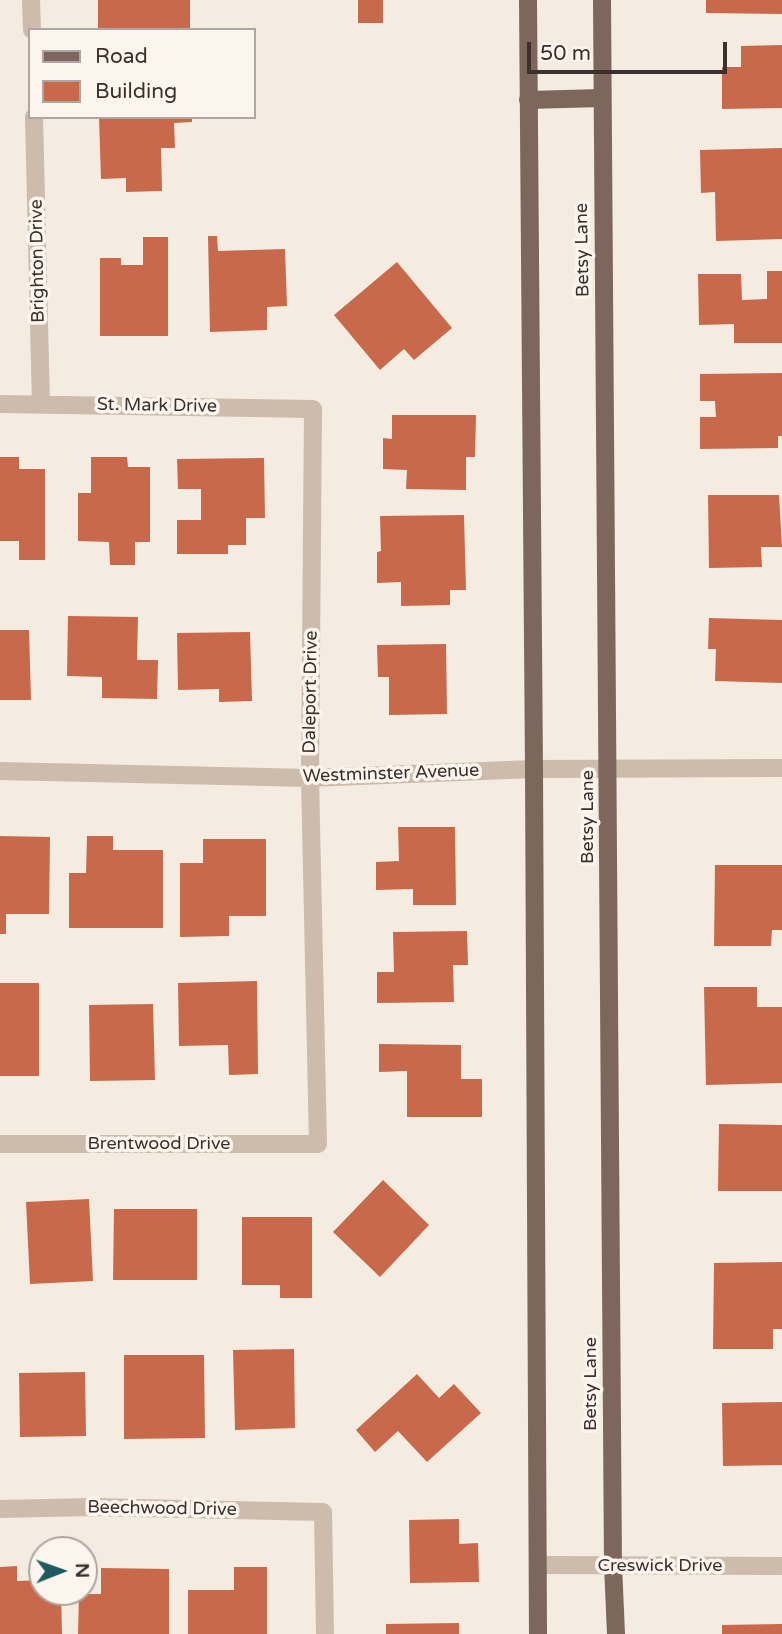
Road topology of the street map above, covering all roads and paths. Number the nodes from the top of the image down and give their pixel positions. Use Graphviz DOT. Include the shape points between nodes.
graph roads {
  1 [pos="31,0"];
  2 [pos="528,0"];
  3 [pos="602,0"];
  4 [pos="32,28"];
  5 [pos="602,98"];
  6 [pos="528,100"];
  7 [pos="34,119"];
  8 [pos="0,404"];
  9 [pos="41,405"];
  10 [pos="313,409"];
  11 [pos="782,768"];
  12 [pos="534,769"];
  13 [pos="609,769"];
  14 [pos="0,771"];
  15 [pos="310,778"];
  16 [pos="0,1144"];
  17 [pos="318,1144"];
  18 [pos="0,1509"];
  19 [pos="538,1565"];
  20 [pos="613,1565"];
  21 [pos="782,1566"];
  22 [pos="325,1634"];
  23 [pos="538,1634"];
  24 [pos="616,1634"];
  1 -- 4 [label="street"];
  2 -- 6 [label="main road"];
  3 -- 5 [label="main road, Betsy Lane"];
  5 -- 6 [label="main road"];
  5 -- 13 [label="main road, Betsy Lane"];
  6 -- 12 [label="main road"];
  7 -- 9 [label="street, Brighton Drive"];
  8 -- 9 [label="street, St. Mark Drive"];
  9 -- 10 [label="street, St. Mark Drive"];
  10 -- 15 [label="street, Daleport Drive"];
  11 -- 13 [label="street, Westminster Avenue"];
  12 -- 13 [label="street, Westminster Avenue"];
  12 -- 15 [label="street, Westminster Avenue"];
  12 -- 19 [label="main road"];
  13 -- 20 [label="main road, Betsy Lane"];
  14 -- 15 [label="street, Westminster Avenue"];
  15 -- 17 [label="street, Daleport Drive"];
  16 -- 17 [label="street, Brentwood Drive"];
  18 -- 22 [label="street, Beechwood Drive" via="323,1511"];
  19 -- 20 [label="street, Creswick Drive"];
  19 -- 23 [label="main road"];
  20 -- 21 [label="street, Creswick Drive"];
  20 -- 24 [label="main road, Betsy Lane"];
}
